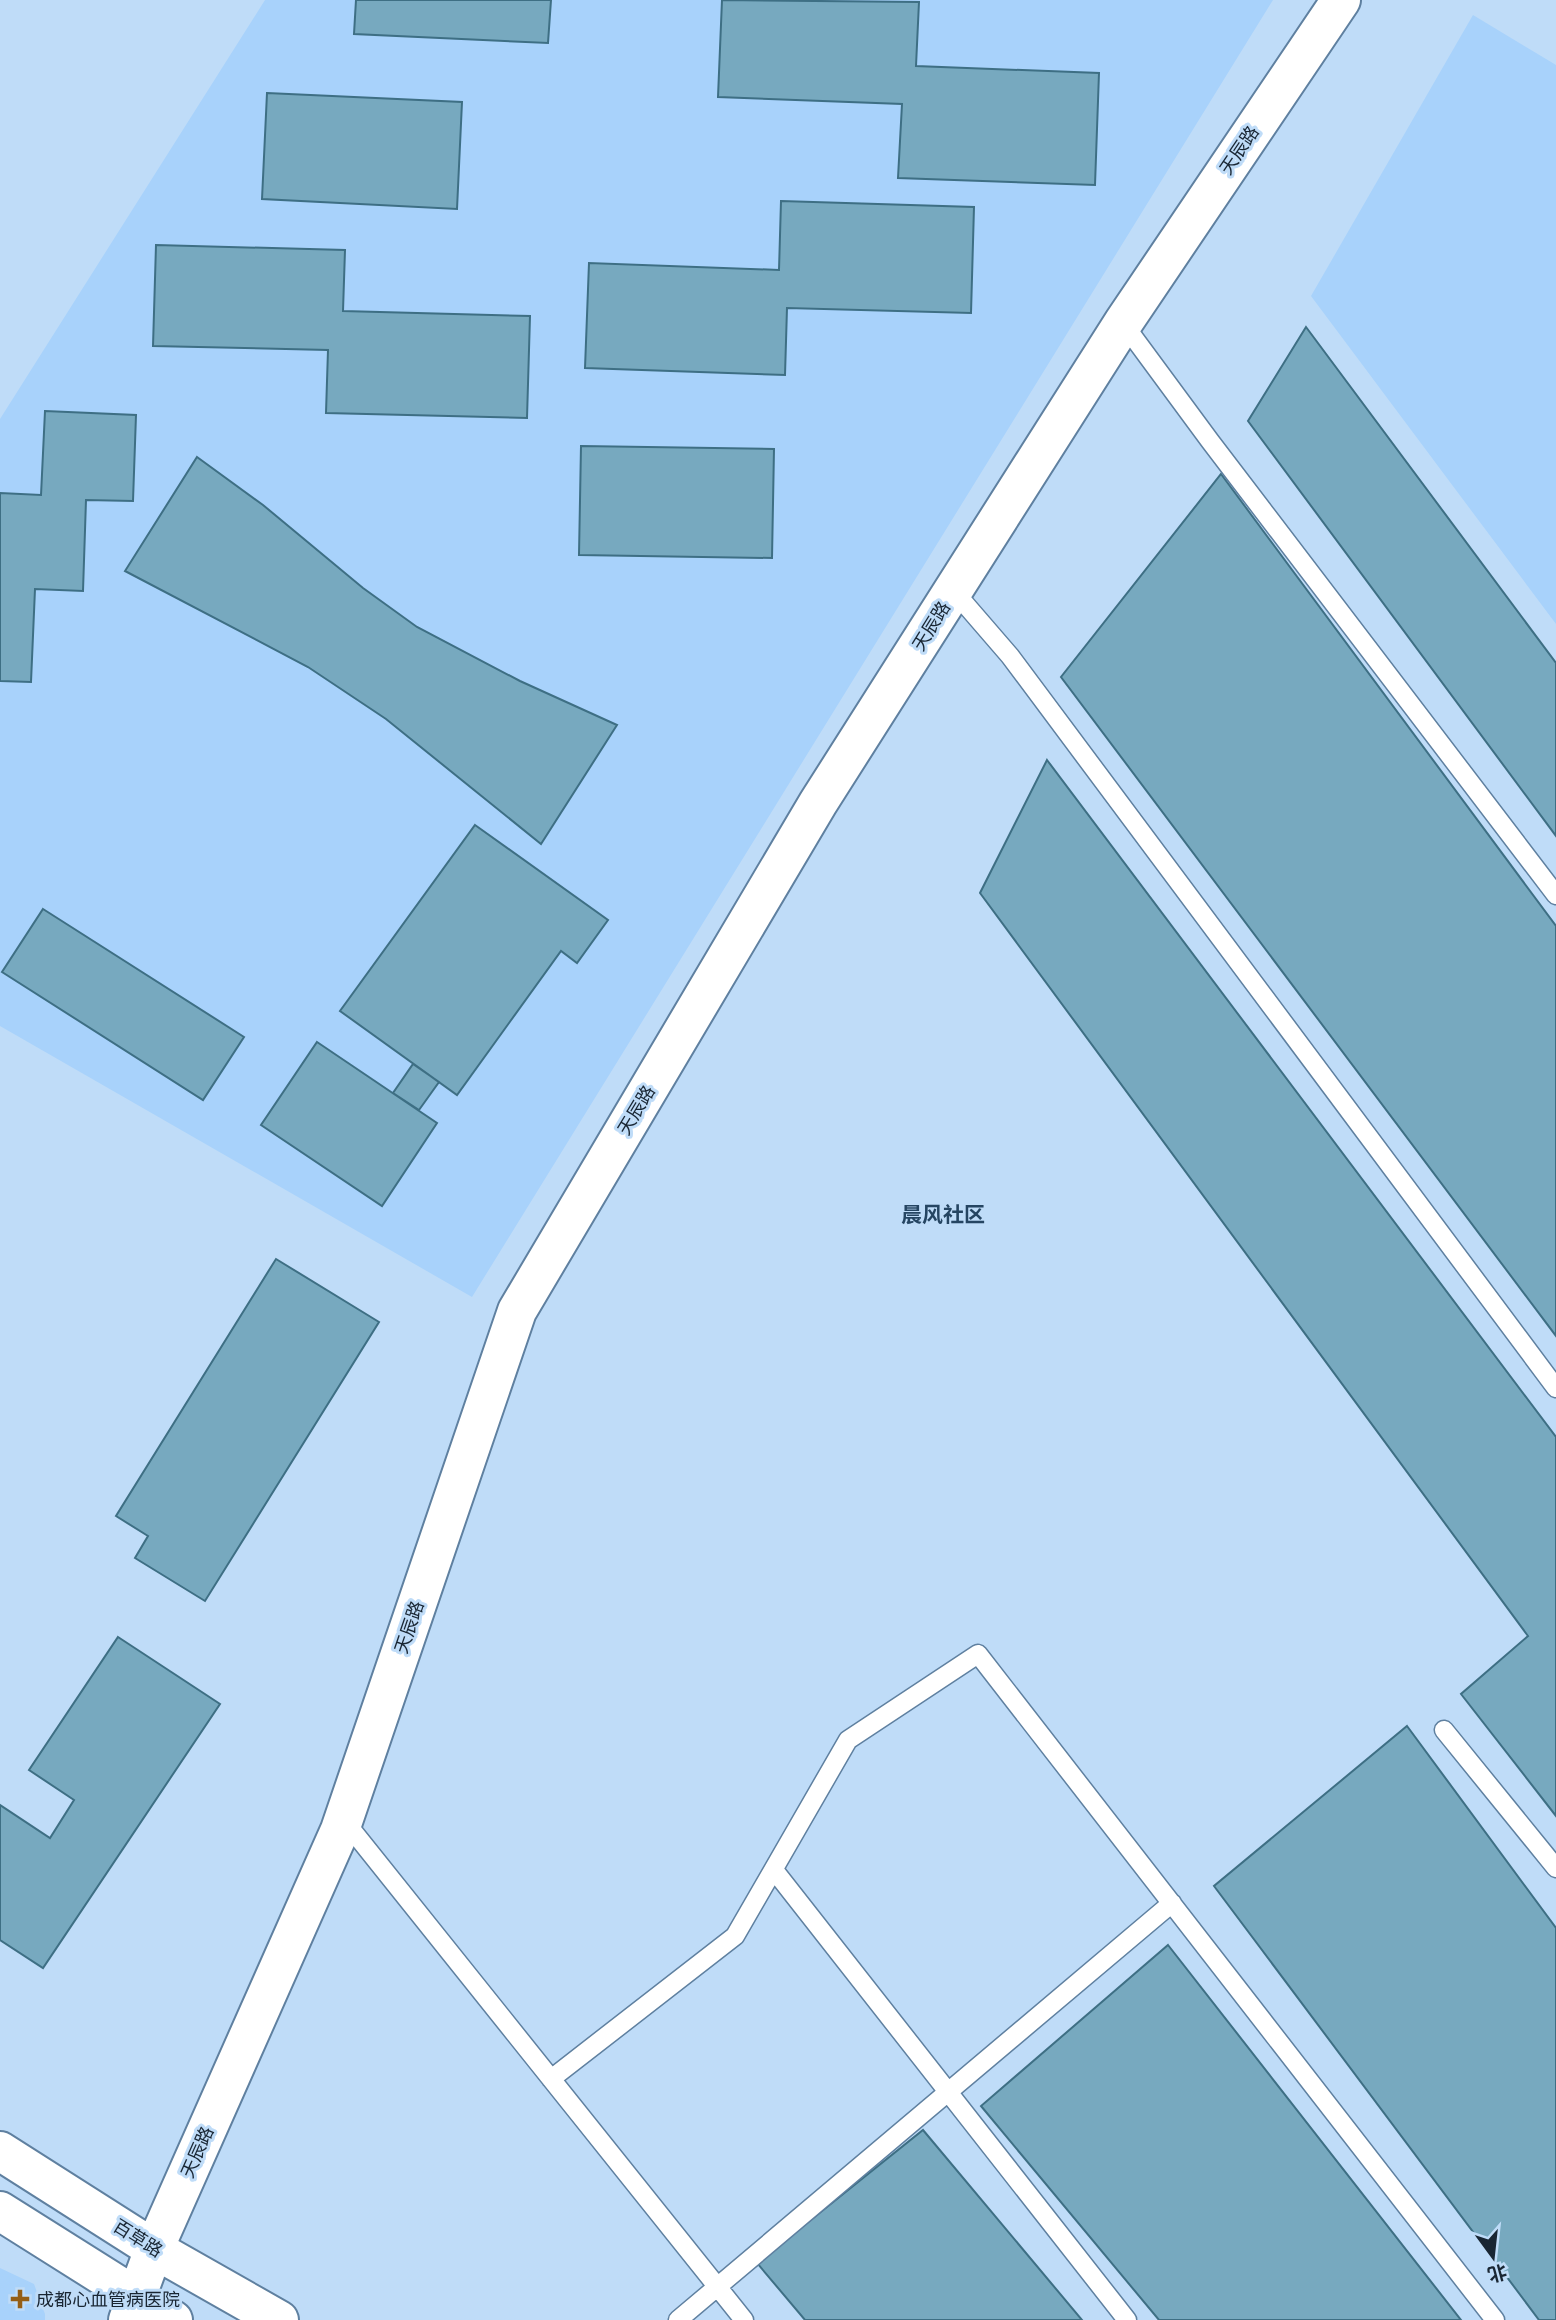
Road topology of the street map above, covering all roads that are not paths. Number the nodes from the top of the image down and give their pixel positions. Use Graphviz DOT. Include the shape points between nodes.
graph roads {
  1 [pos="1341,0"];
  2 [pos="1123,323"];
  3 [pos="953,590"];
  4 [pos="1556,895"];
  5 [pos="1556,1388"];
  6 [pos="1444,1730"];
  7 [pos="343,1820"];
  8 [pos="1556,1868"];
  9 [pos="774,1870"];
  10 [pos="1172,1903"];
  11 [pos="551,2080"];
  12 [pos="948,2092"];
  13 [pos="0,2151"];
  14 [pos="0,2211"];
  15 [pos="154,2249"];
  16 [pos="718,2287"];
  17 [pos="132,2309"];
  18 [pos="173,2320"];
  19 [pos="279,2320"];
  20 [pos="678,2320"];
  21 [pos="744,2320"];
  22 [pos="1127,2320"];
  23 [pos="1495,2320"];
  1 -- 2 [label="street, 天辰路"];
  2 -- 3 [label="street, 天辰路"];
  2 -- 4 [label="lane"];
  3 -- 5 [label="lane" via="1018,667"];
  3 -- 7 [label="street, 天辰路" via="818,803 517,1311"];
  6 -- 8 [label="lane"];
  7 -- 11 [label="lane"];
  7 -- 15 [label="street, 天辰路"];
  9 -- 10 [label="lane" via="848,1740 978,1654"];
  9 -- 11 [label="lane" via="735,1936"];
  9 -- 12 [label="lane"];
  10 -- 12 [label="lane"];
  10 -- 23 [label="lane"];
  11 -- 16 [label="lane"];
  12 -- 16 [label="lane"];
  12 -- 22 [label="lane"];
  13 -- 15 [label="street, 百草路"];
  14 -- 17 [label="street"];
  15 -- 17 [label="street, 天辰路"];
  15 -- 19 [label="street, 百草路"];
  16 -- 20 [label="lane"];
  16 -- 21 [label="lane"];
  17 -- 18 [label="street"];
}
